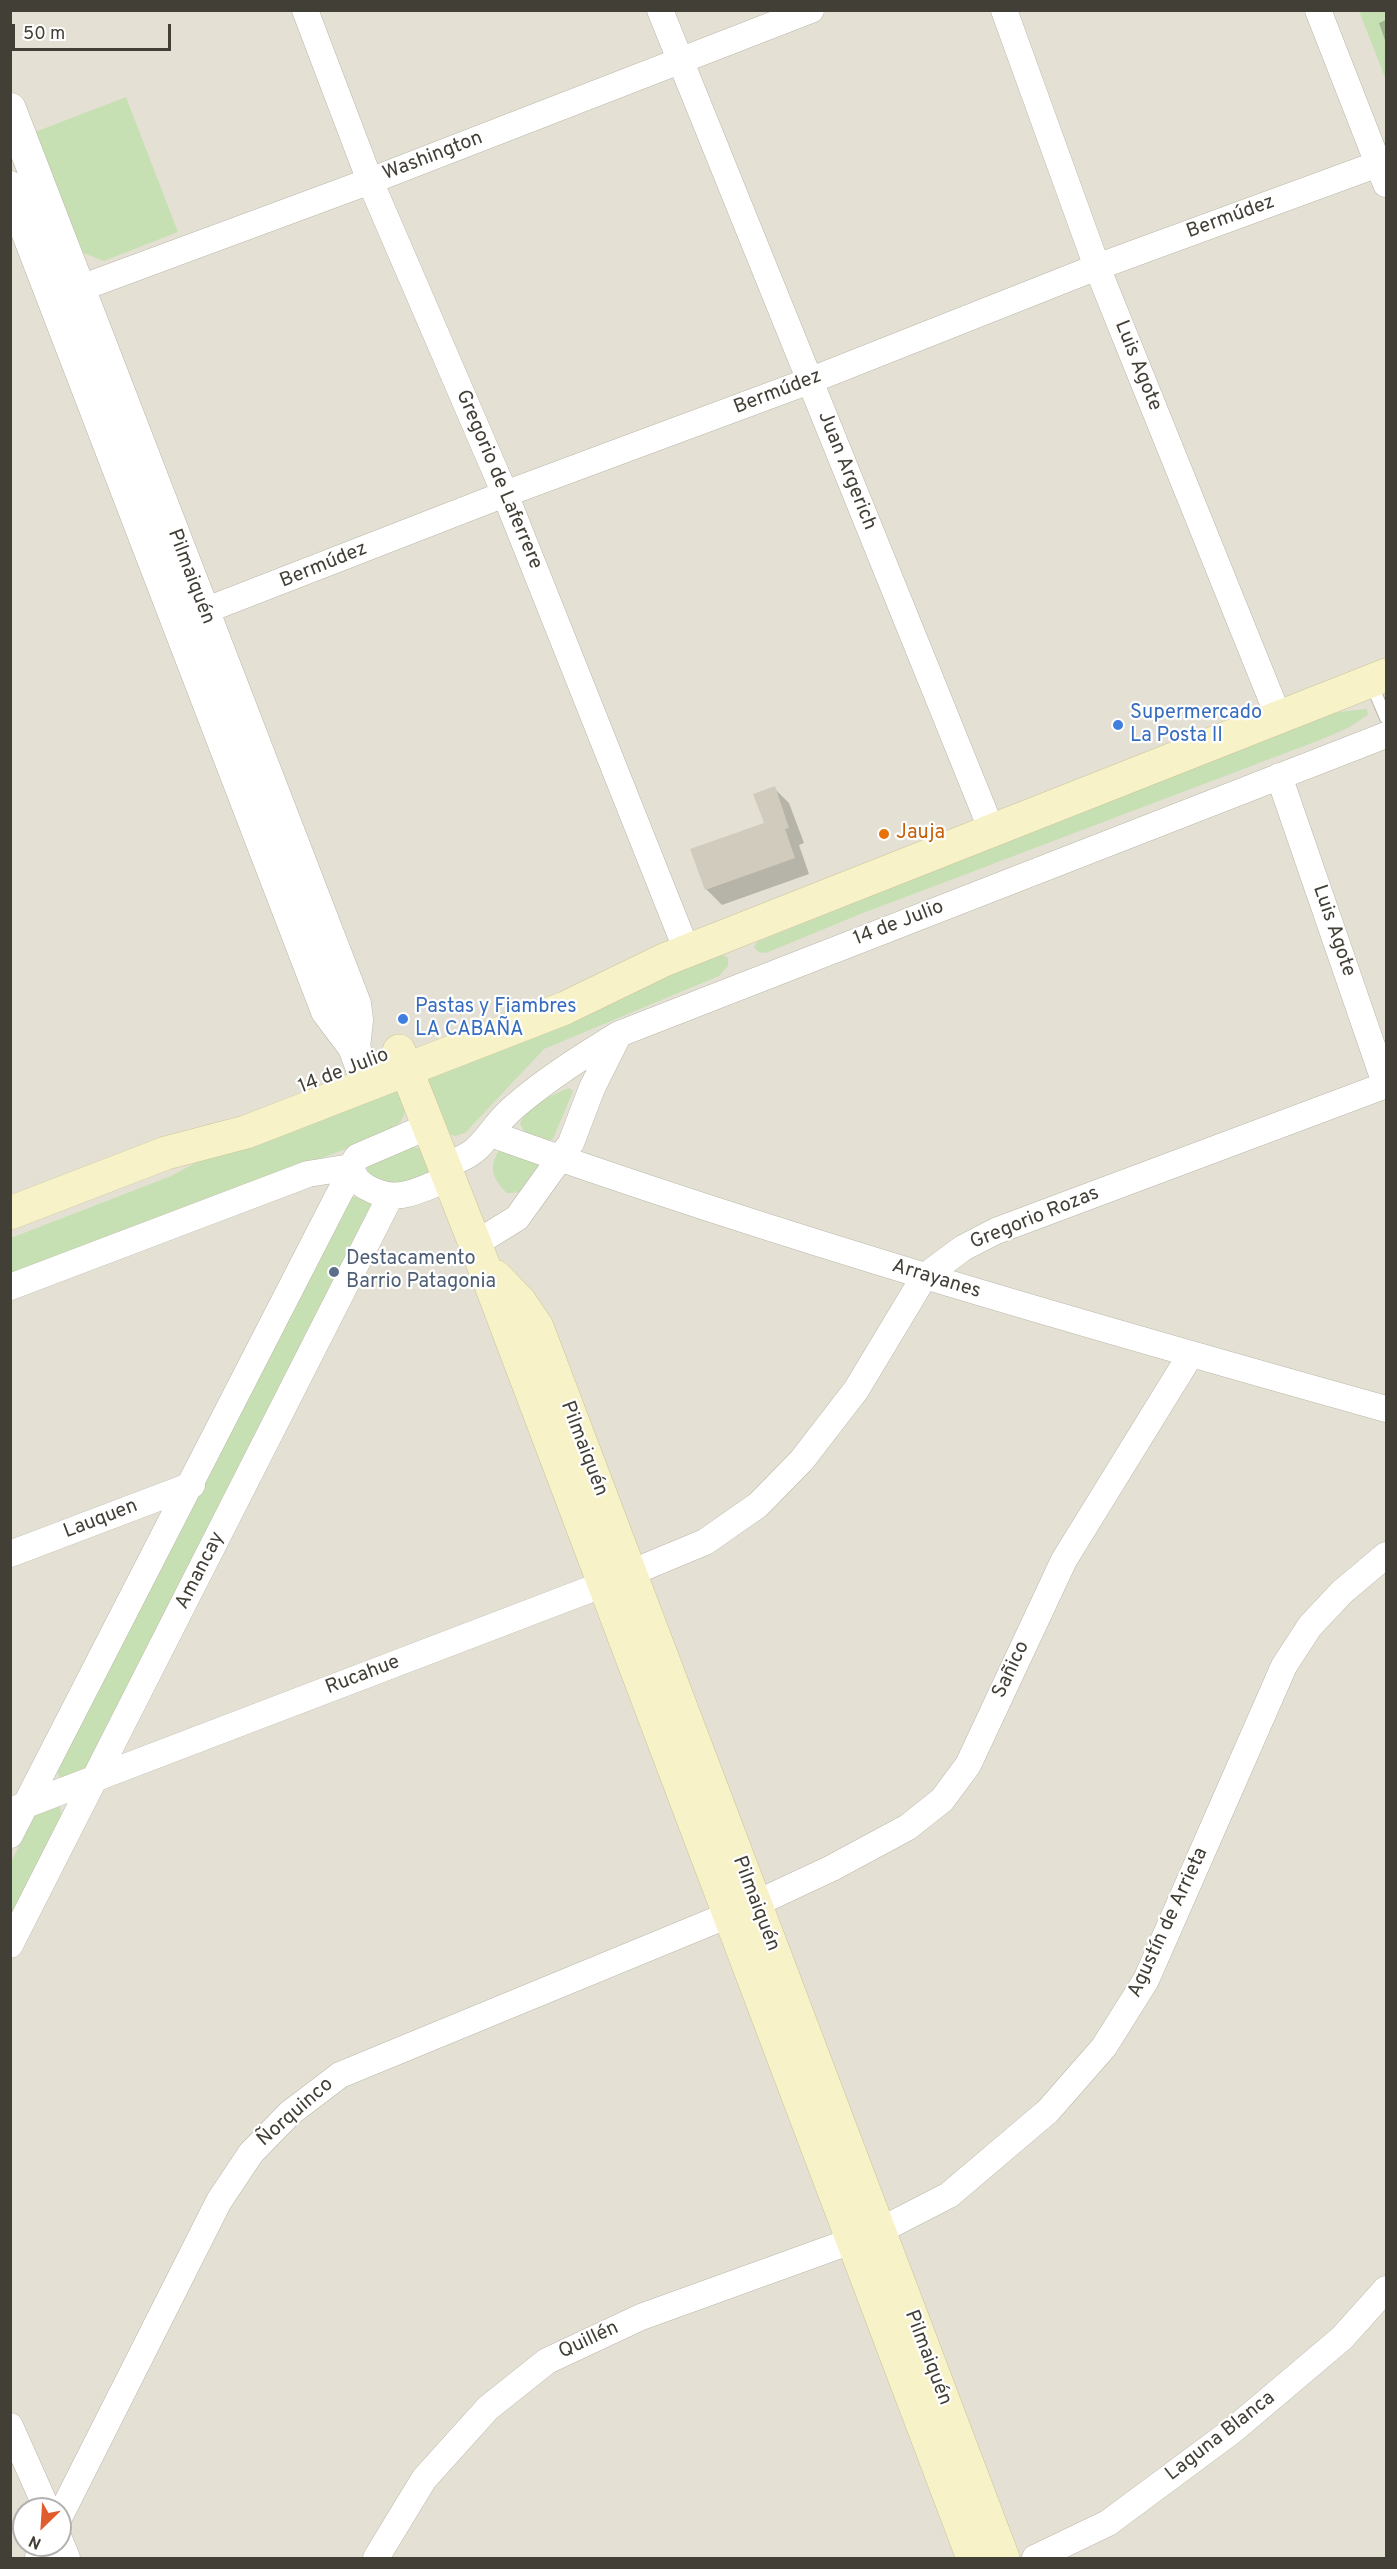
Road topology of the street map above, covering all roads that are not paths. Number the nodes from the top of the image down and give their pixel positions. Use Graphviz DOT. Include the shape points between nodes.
graph roads {
  1 [pos="305,10"];
  2 [pos="660,10"];
  3 [pos="811,10"];
  4 [pos="1004,10"];
  5 [pos="1318,10"];
  6 [pos="681,61"];
  7 [pos="10,109"];
  8 [pos="1382,174"];
  9 [pos="370,181"];
  10 [pos="10,187"];
  11 [pos="1097,267"];
  12 [pos="67,293"];
  13 [pos="809,381"];
  14 [pos="505,494"];
  15 [pos="191,617"];
  16 [pos="1378,678"];
  17 [pos="1279,718"];
  18 [pos="1386,718"];
  19 [pos="1386,735"];
  20 [pos="1279,776"];
  21 [pos="992,831"];
  22 [pos="676,955"];
  23 [pos="619,1034"];
  24 [pos="403,1060"];
  25 [pos="361,1066"];
  26 [pos="1386,1086"];
  27 [pos="429,1126"];
  28 [pos="491,1134"];
  29 [pos="559,1158"];
  30 [pos="352,1172"];
  31 [pos="447,1172"];
  32 [pos="390,1197"];
  33 [pos="10,1213"];
  34 [pos="479,1254"];
  35 [pos="924,1277"];
  36 [pos="10,1287"];
  37 [pos="1191,1354"];
  38 [pos="1386,1409"];
  39 [pos="192,1485"];
  40 [pos="10,1554"];
  41 [pos="1386,1556"];
  42 [pos="617,1579"];
  43 [pos="97,1777"];
  44 [pos="18,1809"];
  45 [pos="10,1835"];
  46 [pos="742,1909"];
  47 [pos="10,1945"];
  48 [pos="866,2236"];
  49 [pos="1386,2289"];
  50 [pos="10,2426"];
  51 [pos="42,2497"];
  52 [pos="70,2497"];
  53 [pos="376,2559"];
  54 [pos="973,2559"];
  55 [pos="1003,2559"];
  56 [pos="1035,2559"];
  1 -- 9 [label="street, Gregorio de Laferrere"];
  2 -- 6 [label="street, Juan Argerich"];
  3 -- 6 [label="street, Washington"];
  4 -- 11 [label="street, Luis Agote"];
  5 -- 8 [label="street"];
  6 -- 9 [label="street, Washington"];
  6 -- 13 [label="street, Juan Argerich"];
  7 -- 12 [label="street, Pilmaiquén"];
  8 -- 11 [label="street, Bermúdez"];
  9 -- 12 [label="street, Washington"];
  9 -- 14 [label="street, Gregorio de Laferrere"];
  10 -- 12 [label="street, Pilmaiquén"];
  11 -- 13 [label="street, Bermúdez"];
  11 -- 17 [label="street, Luis Agote"];
  12 -- 15 [label="street, Pilmaiquén"];
  13 -- 14 [label="street, Bermúdez"];
  13 -- 21 [label="street, Juan Argerich"];
  14 -- 15 [label="street, Bermúdez"];
  14 -- 22 [label="street, Gregorio de Laferrere"];
  15 -- 25 [label="street, Pilmaiquén" via="355,1004"];
  16 -- 17 [label="main road, 14 de Julio"];
  16 -- 18 [label="lane"];
  17 -- 21 [label="main road, 14 de Julio"];
  19 -- 20 [label="street, 14 de Julio"];
  20 -- 23 [label="street, 14 de Julio"];
  20 -- 26 [label="street, Luis Agote"];
  21 -- 22 [label="main road, 14 de Julio"];
  22 -- 24 [label="main road, 14 de Julio" via="573,984"];
  23 -- 28 [label="street, 14 de Julio" via="560,1071 511,1109"];
  23 -- 29 [label="street" via="571,1143"];
  24 -- 25 [label="main road, 14 de Julio"];
  24 -- 27 [label="main road, Pilmaiquén"];
  25 -- 33 [label="main road, 14 de Julio" via="224,1117 166,1153"];
  26 -- 35 [label="street, Gregorio Rozas" via="996,1231 963,1248"];
  27 -- 30 [label="street" via="357,1157"];
  27 -- 31 [label="main road, Pilmaiquén"];
  28 -- 29 [label="street, Arrayanes"];
  28 -- 31 [label="street, 14 de Julio"];
  29 -- 34 [label="street" via="517,1218"];
  29 -- 35 [label="street, Arrayanes"];
  30 -- 32 [label="street" via="362,1185"];
  30 -- 36 [label="street" via="308,1174"];
  30 -- 39 [label="street"];
  31 -- 32 [label="street, 14 de Julio" via="404,1196"];
  31 -- 34 [label="main road, Pilmaiquén"];
  32 -- 43 [label="street, Amancay"];
  34 -- 42 [label="main road, Pilmaiquén" via="537,1327"];
  35 -- 37 [label="street, Arrayanes"];
  35 -- 42 [label="street, Gregorio Rozas" via="856,1390 802,1460 758,1505 705,1542"];
  37 -- 38 [label="street, Arrayanes"];
  37 -- 46 [label="street, Sañico" via="1064,1560 968,1764 942,1800 908,1827 832,1868"];
  39 -- 40 [label="street, Lauquen"];
  39 -- 44 [label="street"];
  41 -- 48 [label="street, Agustín de Arrieta" via="1334,1600 1310,1626 1284,1666 1146,1980 1104,2048 1047,2111 949,2195"];
  42 -- 43 [label="street, Rucahue"];
  42 -- 46 [label="main road, Pilmaiquén"];
  43 -- 44 [label="street, Rucahue"];
  43 -- 47 [label="street, Amancay"];
  44 -- 45 [label="street"];
  46 -- 48 [label="main road, Pilmaiquén"];
  46 -- 52 [label="street, Ñorquinco" via="340,2075 290,2113 251,2153 219,2201"];
  48 -- 53 [label="street, Quillén" via="641,2317 547,2361 488,2408 424,2479"];
  48 -- 54 [label="main road, Pilmaiquén"];
  48 -- 55 [label="main road, Pilmaiquén"];
  49 -- 56 [label="street, Laguna Blanca" via="1342,2338 1233,2431 1108,2523"];
  50 -- 51 [label="street"];
}
